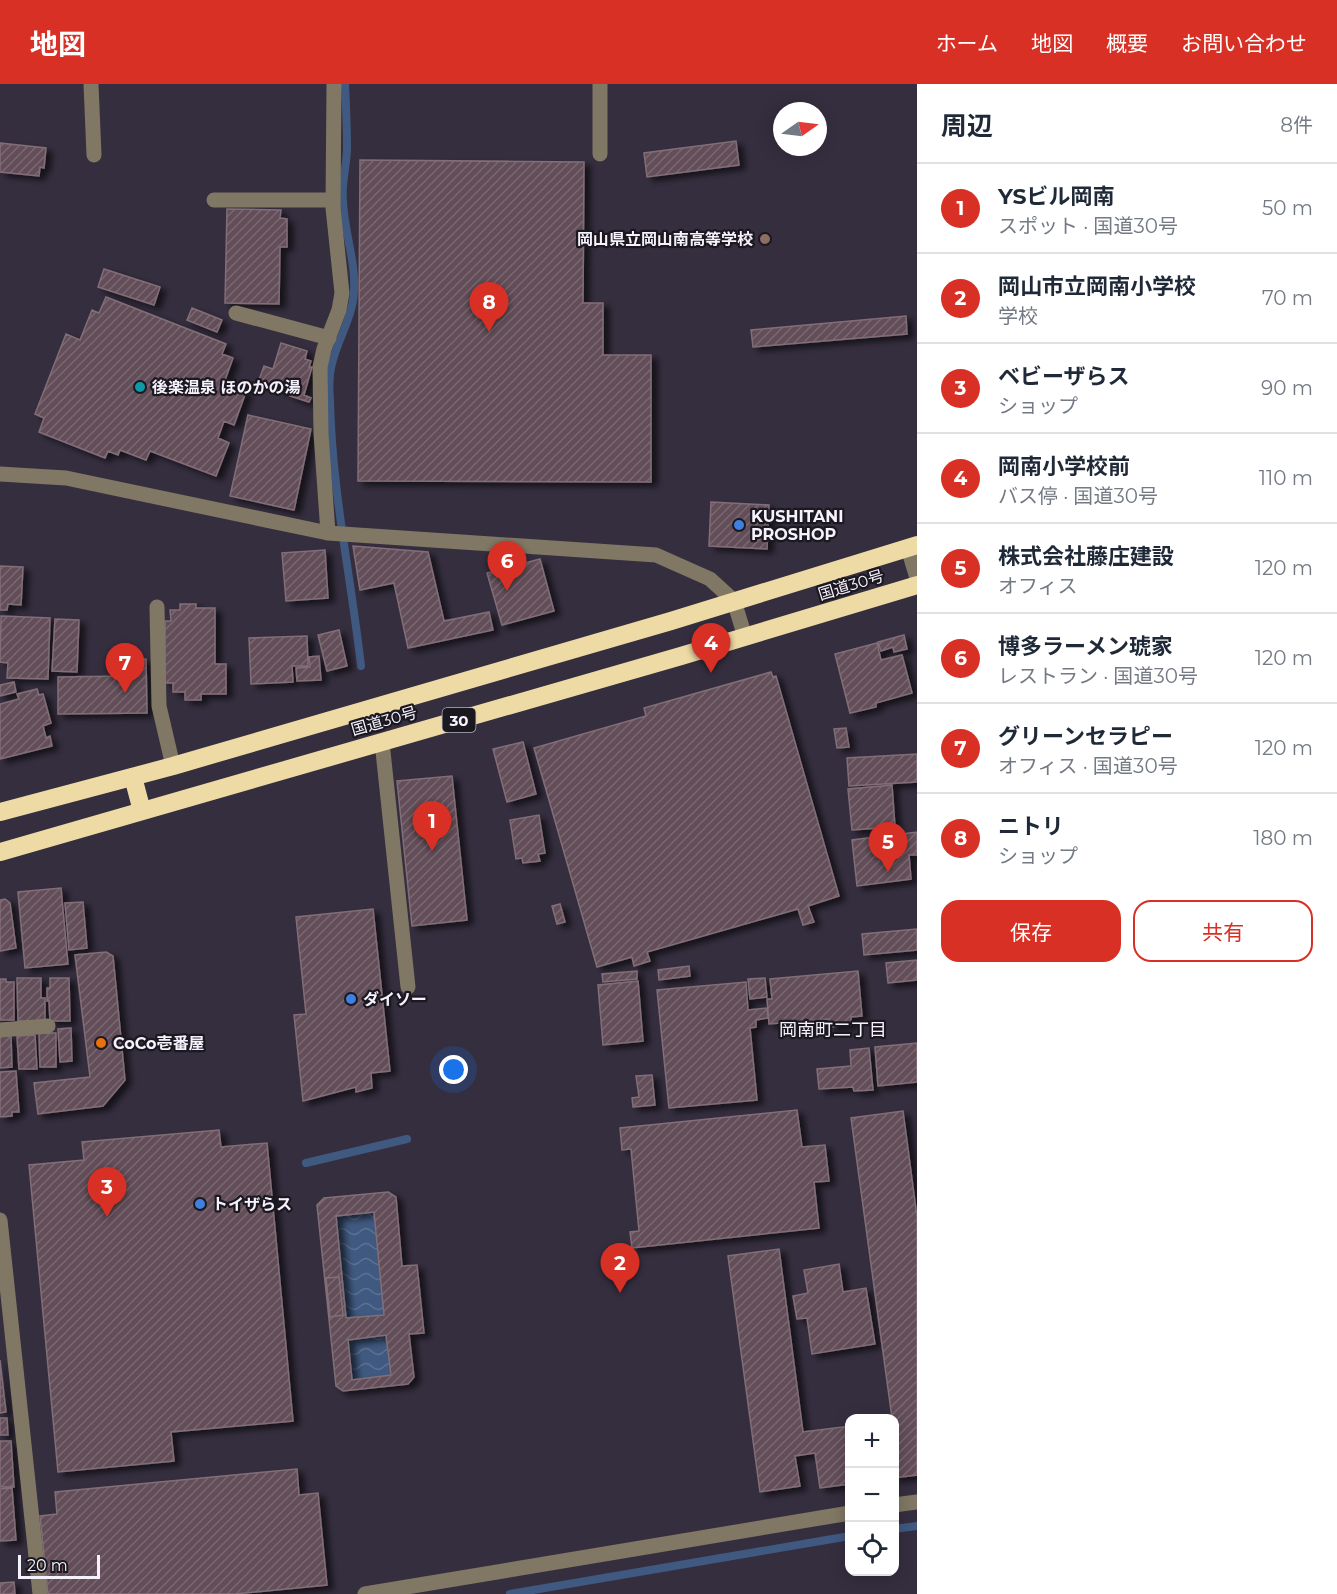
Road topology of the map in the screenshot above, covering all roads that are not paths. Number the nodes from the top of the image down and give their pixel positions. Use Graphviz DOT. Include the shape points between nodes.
graph roads {
  1 [pos="91,84"];
  2 [pos="334,84"];
  3 [pos="600,84"];
  4 [pos="600,154"];
  5 [pos="94,156"];
  6 [pos="214,200"];
  7 [pos="333,200"];
  8 [pos="236,313"];
  9 [pos="329,338"];
  10 [pos="0,474"];
  11 [pos="338,533"];
  12 [pos="913,547"];
  13 [pos="917,578"];
  14 [pos="917,585"];
  15 [pos="734,601"];
  16 [pos="157,607"];
  17 [pos="745,637"];
  18 [pos="382,742"];
  19 [pos="173,766"];
  20 [pos="133,777"];
  21 [pos="142,811"];
  22 [pos="0,812"];
  23 [pos="0,852"];
  24 [pos="408,987"];
  25 [pos="48,1026"];
  26 [pos="0,1030"];
  27 [pos="0,1220"];
  28 [pos="917,1502"];
  29 [pos="899,1504"];
  30 [pos="845,1514"];
  31 [pos="40,1594"];
  32 [pos="364,1594"];
  1 -- 5 [label="street"];
  2 -- 7 [label="street"];
  3 -- 4 [label="street"];
  6 -- 7 [label="street"];
  7 -- 9 [label="street" via="342,293"];
  8 -- 9 [label="street"];
  9 -- 11 [label="street" via="320,367 319,397"];
  10 -- 11 [label="street" via="66,478"];
  11 -- 15 [label="street" via="656,555 710,579"];
  12 -- 13 [label="street"];
  12 -- 15 [label="highway, 国道30号 / 30"];
  14 -- 17 [label="highway, 国道30号 / 30"];
  15 -- 17 [label="street"];
  15 -- 19 [label="highway, 国道30号 / 30"];
  16 -- 19 [label="street" via="159,706"];
  17 -- 18 [label="highway, 国道30号 / 30"];
  18 -- 21 [label="highway, 国道30号 / 30"];
  18 -- 24 [label="street"];
  19 -- 20 [label="highway, 国道30号 / 30"];
  20 -- 21 [label="highway"];
  20 -- 22 [label="highway, 国道30号 / 30"];
  21 -- 23 [label="highway, 国道30号 / 30"];
  25 -- 26 [label="street"];
  27 -- 31 [label="street"];
  28 -- 29 [label="street"];
  30 -- 32 [label="street"];
}
